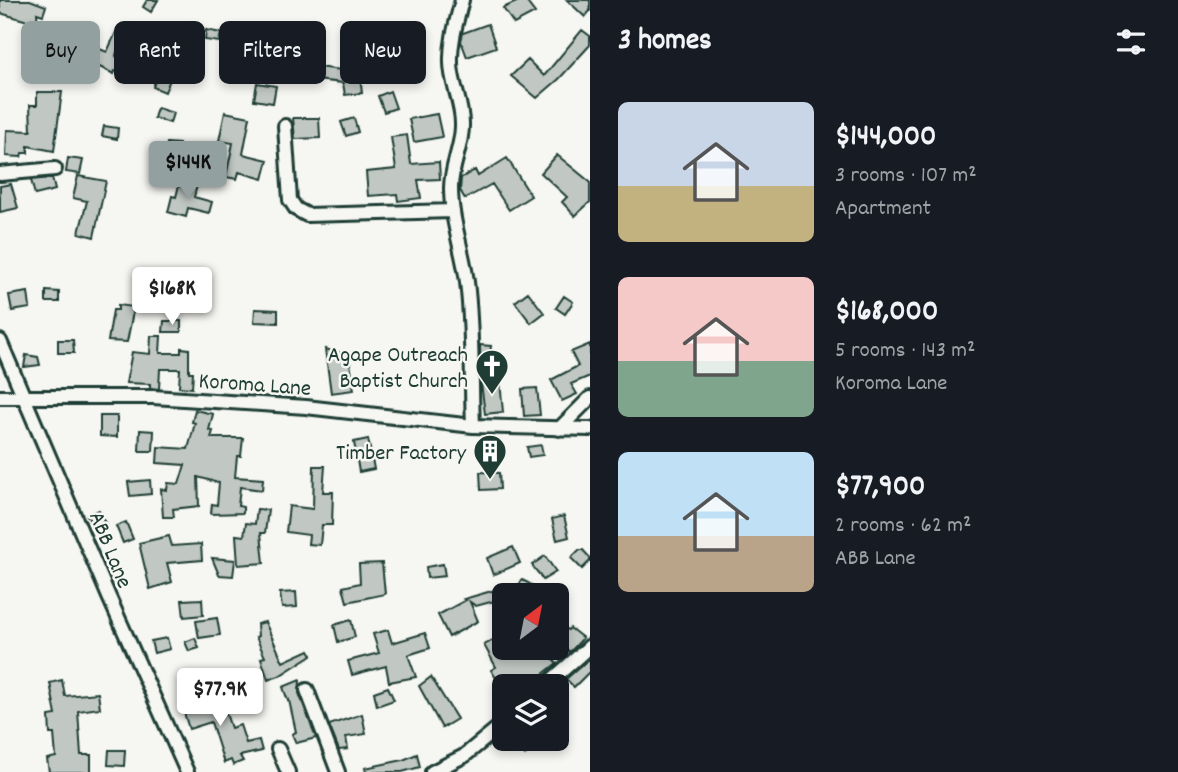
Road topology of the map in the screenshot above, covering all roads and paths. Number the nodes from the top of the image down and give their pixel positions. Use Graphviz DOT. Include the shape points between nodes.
graph roads {
  1 [pos="462,0"];
  2 [pos="285,126"];
  3 [pos="55,169"];
  4 [pos="0,174"];
  5 [pos="453,211"];
  6 [pos="0,341"];
  7 [pos="0,397"];
  8 [pos="25,398"];
  9 [pos="590,398"];
  10 [pos="473,426"];
  11 [pos="559,429"];
  12 [pos="590,429"];
  13 [pos="590,646"];
  14 [pos="558,674"];
  15 [pos="307,690"];
  16 [pos="492,733"];
  17 [pos="278,749"];
  18 [pos="187,772"];
  19 [pos="288,772"];
  20 [pos="338,772"];
  21 [pos="432,772"];
  1 -- 5 [label="street" via="451,56 463,125 452,174"];
  2 -- 5 [label="street" via="290,200 307,215"];
  3 -- 4 [label="street"];
  5 -- 10 [label="street" via="471,322"];
  6 -- 8 [label="street, ABB Lane"];
  7 -- 8 [label="street, Koroma Lane"];
  8 -- 10 [label="street, Koroma Lane" via="166,398 306,407"];
  8 -- 18 [label="street, ABB Lane"];
  9 -- 11 [label="street"];
  10 -- 11 [label="street, Koroma Lane"];
  11 -- 12 [label="street, Koroma Lane"];
  13 -- 14 [label="street"];
  15 -- 20 [label="street"];
  16 -- 21 [label="street" via="464,756"];
  17 -- 19 [label="street"];
}
